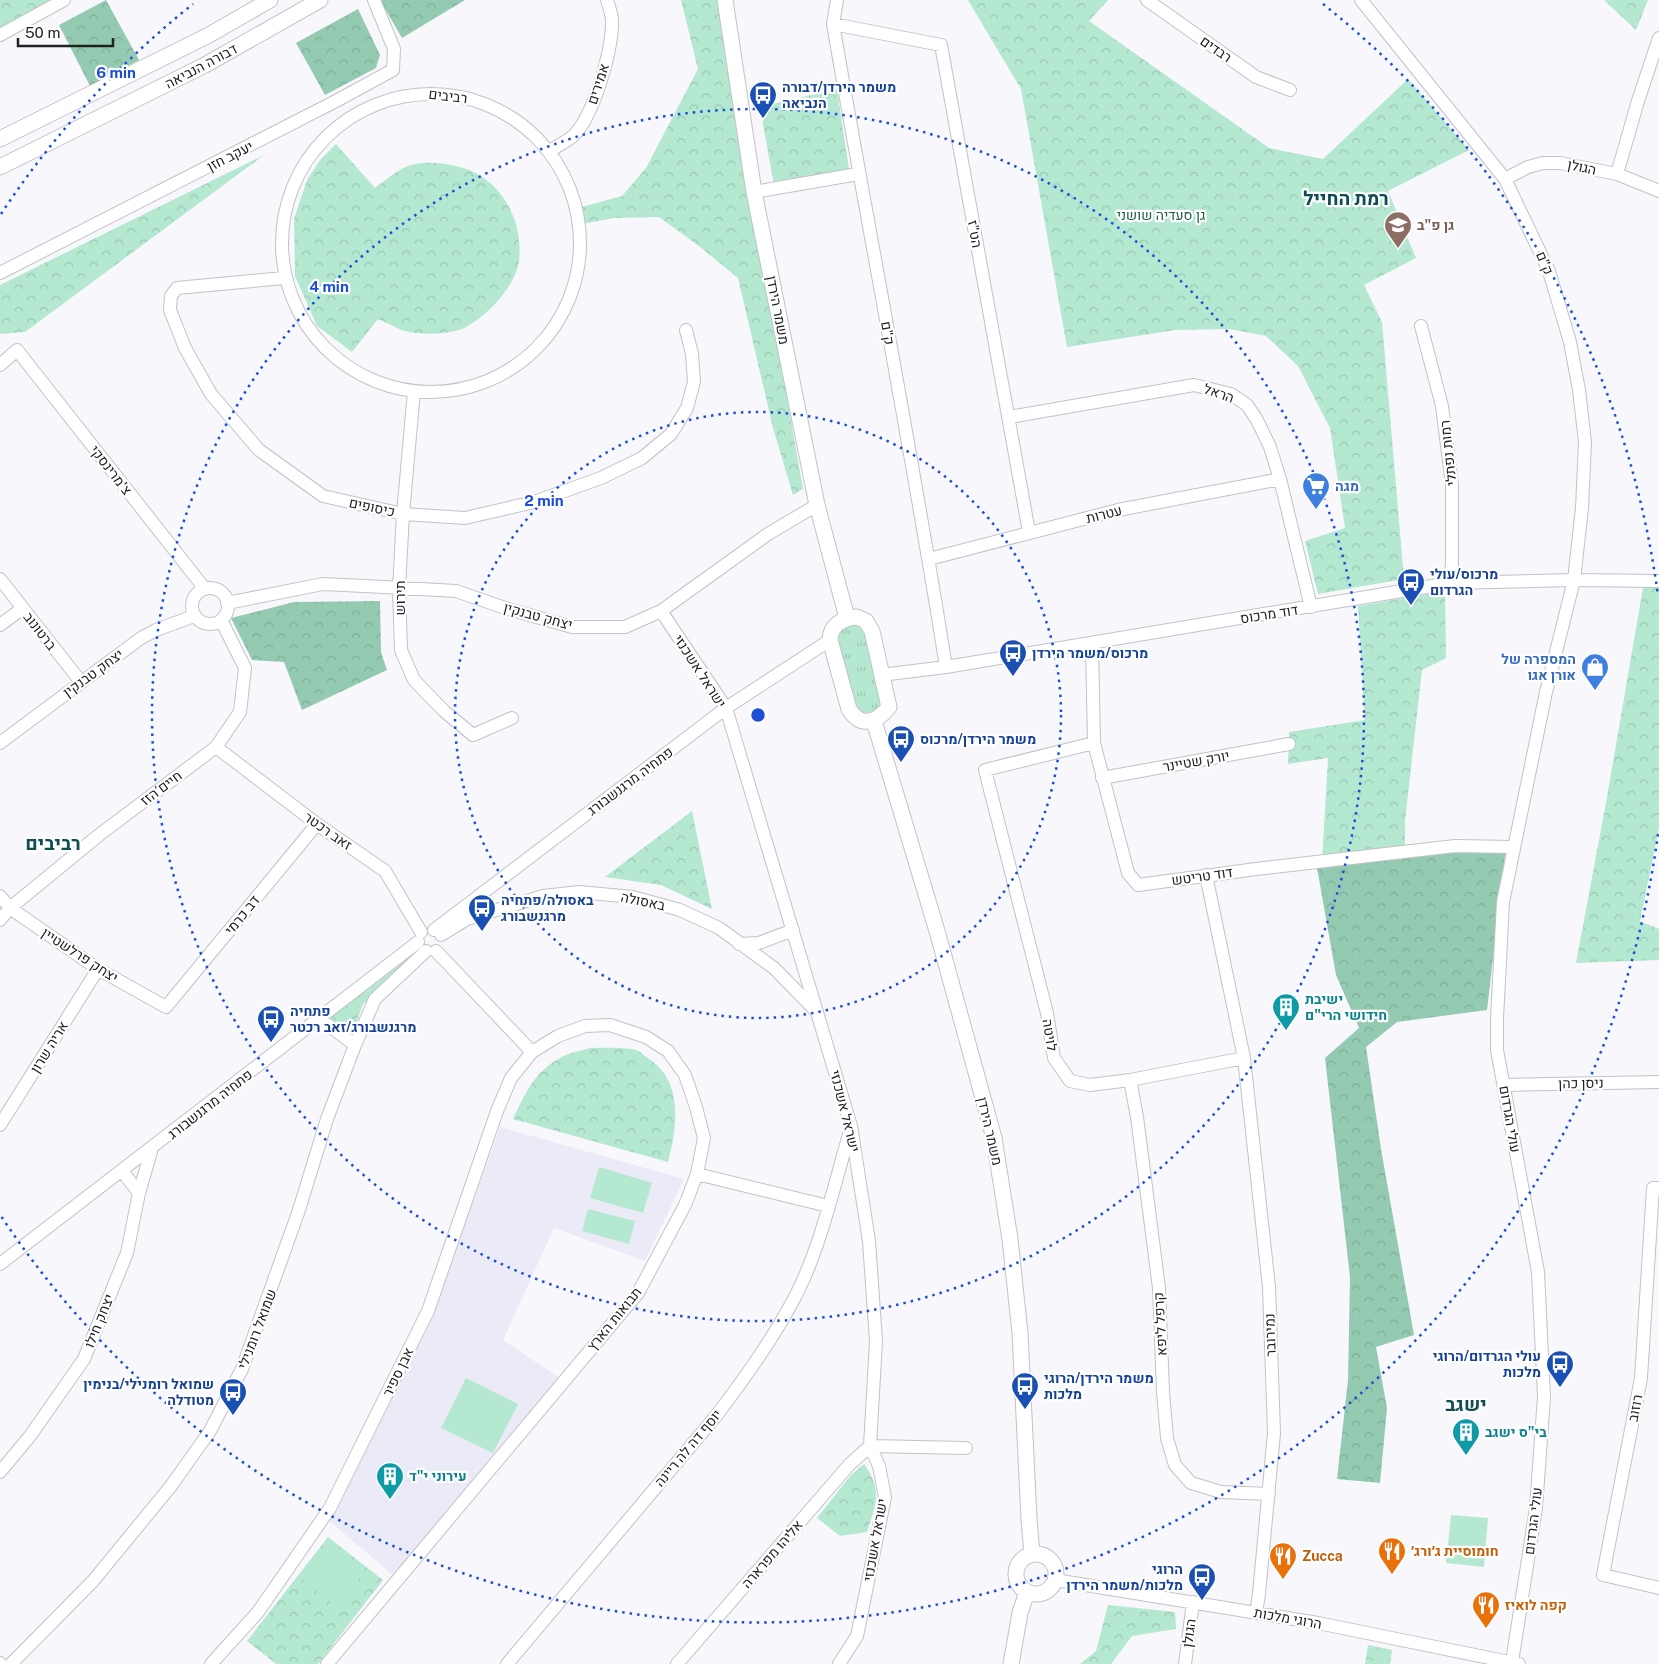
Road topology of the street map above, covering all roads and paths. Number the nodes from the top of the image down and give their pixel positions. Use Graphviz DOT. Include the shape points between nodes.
graph roads {
  1 [pos="64,0"];
  2 [pos="270,0"];
  3 [pos="320,0"];
  4 [pos="374,0"];
  5 [pos="607,0"];
  6 [pos="725,0"];
  7 [pos="837,0"];
  8 [pos="1147,0"];
  9 [pos="1361,0"];
  10 [pos="832,24"];
  11 [pos="0,35"];
  12 [pos="1659,38"];
  13 [pos="1290,90"];
  14 [pos="0,139"];
  15 [pos="550,151"];
  16 [pos="0,167"];
  17 [pos="858,174"];
  18 [pos="1617,174"];
  19 [pos="1505,179"];
  20 [pos="754,192"];
  21 [pos="1659,192"];
  22 [pos="0,273"];
  23 [pos="284,278"];
  24 [pos="1421,326"];
  25 [pos="686,330"];
  26 [pos="0,365"];
  27 [pos="414,391"];
  28 [pos="1009,417"];
  29 [pos="1280,479"];
  30 [pos="817,505"];
  31 [pos="403,514"];
  32 [pos="1030,532"];
  33 [pos="929,559"];
  34 [pos="0,579"];
  35 [pos="1574,580"];
  36 [pos="1659,581"];
  37 [pos="1450,584"];
  38 [pos="399,589"];
  39 [pos="205,590"];
  40 [pos="227,603"];
  41 [pos="1311,607"];
  42 [pos="22,608"];
  43 [pos="661,611"];
  44 [pos="194,616"];
  45 [pos="847,618"];
  46 [pos="221,620"];
  47 [pos="0,625"];
  48 [pos="830,640"];
  49 [pos="1092,644"];
  50 [pos="946,667"];
  51 [pos="881,675"];
  52 [pos="81,682"];
  53 [pos="726,708"];
  54 [pos="512,718"];
  55 [pos="874,721"];
  56 [pos="0,743"];
  57 [pos="1094,743"];
  58 [pos="1289,744"];
  59 [pos="216,747"];
  60 [pos="1102,778"];
  61 [pos="317,824"];
  62 [pos="1514,847"];
  63 [pos="1206,876"];
  64 [pos="0,896"];
  65 [pos="10,908"];
  66 [pos="0,920"];
  67 [pos="793,930"];
  68 [pos="438,932"];
  69 [pos="425,944"];
  70 [pos="740,944"];
  71 [pos="98,970"];
  72 [pos="166,1007"];
  73 [pos="818,1013"];
  74 [pos="320,1019"];
  75 [pos="355,1045"];
  76 [pos="532,1052"];
  77 [pos="1244,1058"];
  78 [pos="1130,1080"];
  79 [pos="1659,1082"];
  80 [pos="1504,1085"];
  81 [pos="0,1125"];
  82 [pos="851,1126"];
  83 [pos="152,1148"];
  84 [pos="122,1171"];
  85 [pos="697,1174"];
  86 [pos="1659,1188"];
  87 [pos="139,1193"];
  88 [pos="828,1206"];
  89 [pos="0,1264"];
  90 [pos="870,1446"];
  91 [pos="966,1448"];
  92 [pos="0,1472"];
  93 [pos="1269,1494"];
  94 [pos="1032,1554"];
  95 [pos="1055,1580"];
  96 [pos="1659,1588"];
  97 [pos="1027,1592"];
  98 [pos="1193,1602"];
  99 [pos="1256,1612"];
  100 [pos="1516,1663"];
  101 [pos="10,1664"];
  102 [pos="211,1664"];
  103 [pos="327,1664"];
  104 [pos="507,1664"];
  105 [pos="677,1664"];
  106 [pos="839,1664"];
  107 [pos="1011,1664"];
  108 [pos="1185,1664"];
  1 -- 11 [label="street"];
  2 -- 14 [label="street, דבורה הנביאה" via="209,35"];
  3 -- 16 [label="street, דבורה הנביאה" via="206,65"];
  4 -- 22 [label="street, יעקב חזן" via="394,49 393,70"];
  5 -- 15 [label="street, אמירים" via="612,19 603,74 586,118 573,136"];
  6 -- 20 [label="street, משמר הירדן"];
  7 -- 10 [label="street, ק\"ם"];
  8 -- 13 [label="street, רבדים" via="1256,78"];
  9 -- 19 [label="street, ק\"ם"];
  10 -- 17 [label="street, ק\"ם"];
  10 -- 28 [label="street, הט\"ז" via="940,45"];
  12 -- 18 [label="street"];
  15 -- 23 [label="street, רביבים" via="526,126 483,101 436,92 409,94 366,107 323,138 293,182 280,233"];
  15 -- 27 [label="street, רביבים" via="580,224 582,268 567,314 527,361 486,381 448,391"];
  17 -- 20 [label="street"];
  17 -- 33 [label="street, ק\"ם"];
  18 -- 19 [label="street, הגולן" via="1543,163"];
  18 -- 21 [label="street, הגולן"];
  19 -- 35 [label="street, ק\"ם" via="1549,271 1570,342 1579,390 1585,442"];
  20 -- 30 [label="street, משמר הירדן"];
  23 -- 27 [label="street, רביבים" via="315,338 360,375"];
  23 -- 31 [label="street, כיסופים" via="177,288 171,296 170,310 186,348 211,394 259,450 324,496"];
  24 -- 37 [label="street, רמות נפתלי" via="1442,406 1452,485"];
  25 -- 31 [label="street, כיסופים" via="694,382 687,408 671,434 642,458 601,478 534,502 464,518"];
  26 -- 39 [label="street, צ'מרינסקי" via="17,350"];
  27 -- 31 [label="street, תירוש"];
  28 -- 29 [label="street, הראל" via="1194,385 1213,389 1231,394 1247,405 1270,447"];
  28 -- 32 [label="street, הט\"ז"];
  29 -- 32 [label="street, עטרות" via="1118,510"];
  29 -- 41 [label="street, הראל"];
  30 -- 43 [label="street, יצחק טבנקין" via="768,534"];
  30 -- 45 [label="street, משמר הירדן"];
  31 -- 38 [label="street, תירוש"];
  32 -- 33 [label="street, עטרות"];
  33 -- 50 [label="street, ק\"ם"];
  34 -- 42 [label="street, ברטונוב"];
  35 -- 36 [label="street, דוד מרכוס"];
  35 -- 37 [label="street, דוד מרכוס"];
  35 -- 62 [label="street, עולי הגרדום" via="1546,692"];
  37 -- 41 [label="street, דוד מרכוס"];
  38 -- 40 [label="street, יצחק טבנקין" via="322,584"];
  38 -- 43 [label="street, יצחק טבנקין" via="456,591 572,627 626,627"];
  38 -- 54 [label="street, תירוש" via="401,650 414,680 473,735"];
  39 -- 40 [label="street" via="222,593"];
  39 -- 44 [label="street" via="193,600"];
  40 -- 46 [label="street"];
  41 -- 49 [label="street, דוד מרכוס"];
  42 -- 47 [label="street"];
  42 -- 52 [label="street, ברטונוב"];
  43 -- 53 [label="street, ישראל אשכנזי"];
  44 -- 46 [label="street" via="210,624"];
  44 -- 52 [label="street, יצחק טבנקין" via="141,638"];
  45 -- 48 [label="street" via="836,624 830,632"];
  45 -- 51 [label="street" via="857,617 866,621 872,631"];
  46 -- 59 [label="street, חיים הזז" via="245,668 240,712"];
  48 -- 53 [label="street, פתחיה מרגנשבורג"];
  48 -- 55 [label="street" via="849,709 862,720"];
  49 -- 50 [label="street, דוד מרכוס"];
  49 -- 57 [label="street, דוד טריטש"];
  50 -- 51 [label="street, דוד מרכוס"];
  51 -- 55 [label="street" via="889,707"];
  52 -- 56 [label="street, יצחק טבנקין"];
  53 -- 67 [label="street, ישראל אשכנזי"];
  53 -- 68 [label="street, פתחיה מרגנשבורג"];
  55 -- 94 [label="street, משמר הירדן" via="994,1138 1010,1239 1020,1333"];
  57 -- 60 [label="street, דוד טריטש"];
  57 -- 78 [label="street, לויטה" via="985,770 1047,1013 1054,1058 1070,1081 1090,1085"];
  58 -- 60 [label="street, יורק שטיינר"];
  59 -- 61 [label="street, זאב רכטר"];
  59 -- 65 [label="street, חיים הזז" via="99,835"];
  60 -- 63 [label="street, דוד טריטש" via="1128,872 1138,885"];
  61 -- 69 [label="street, זאב רכטר" via="385,871"];
  61 -- 72 [label="street, דב כרמי"];
  62 -- 63 [label="street, דוד טריטש" via="1455,846"];
  62 -- 80 [label="street, עולי הגרדום" via="1503,902 1497,1019 1497,1050"];
  63 -- 77 [label="street"];
  64 -- 65 [label="street, יצחק פרלשטיין"];
  65 -- 66 [label="street, חיים הזז"];
  65 -- 71 [label="street, יצחק פרלשטיין"];
  67 -- 70 [label="street" via="759,943"];
  67 -- 73 [label="street, ישראל אשכנזי"];
  68 -- 69 [label="street" via="428,929"];
  68 -- 69 [label="street" via="442,947"];
  68 -- 70 [label="street, באסולה" via="510,905 543,896 579,892 633,897 680,910 719,928"];
  69 -- 74 [label="street, פתחיה מרגנשבורג"];
  69 -- 75 [label="street, שמואל רומנילי" via="375,998"];
  69 -- 76 [label="street, זאב רכטר"];
  70 -- 73 [label="street, באסולה" via="774,968"];
  71 -- 72 [label="street, יצחק פרלשטיין"];
  71 -- 81 [label="street, אריה שרון"];
  73 -- 82 [label="street, ישראל אשכנזי"];
  74 -- 75 [label="street"];
  74 -- 83 [label="street, פתחיה מרגנשבורג"];
  75 -- 101 [label="street, שמואל רומנילי" via="242,1369 210,1431 171,1486 93,1581"];
  76 -- 85 [label="street, תבואות הארץ" via="558,1036 585,1026 610,1025 646,1037 668,1051 685,1075 704,1138"];
  76 -- 102 [label="street, אבן ספיר" via="511,1078 497,1111 428,1311 330,1508 258,1612"];
  77 -- 78 [label="street, לויטה"];
  77 -- 93 [label="street, נמירובר" via="1268,1287 1274,1432"];
  78 -- 93 [label="street, קרפל ליפא" via="1158,1288 1167,1438 1175,1464 1190,1483 1221,1492"];
  79 -- 80 [label="street, ניסן כהן"];
  80 -- 100 [label="street, עולי הגרדום" via="1538,1272 1544,1397 1536,1508"];
  82 -- 88 [label="street, יוסף דה לה ריינה"];
  82 -- 90 [label="street, ישראל אשכנזי" via="869,1240 876,1341"];
  83 -- 84 [label="street, פתחיה מרגנשבורג"];
  83 -- 87 [label="street, יצחק חילו"];
  84 -- 87 [label="street"];
  84 -- 89 [label="street, פתחיה מרגנשבורג"];
  85 -- 88 [label="street"];
  85 -- 103 [label="street, תבואות הארץ" via="685,1205 638,1293"];
  86 -- 96 [label="street, רוזוב" via="1653,1188 1641,1378 1603,1575"];
  87 -- 92 [label="street, יצחק חילו" via="127,1253 84,1359 30,1436"];
  88 -- 104 [label="street, יוסף דה לה ריינה" via="814,1253 790,1308 748,1374"];
  90 -- 91 [label="street"];
  90 -- 105 [label="street, אליהו מפרארה" via="848,1465"];
  90 -- 106 [label="street, ישראל אשכנזי" via="879,1466 885,1498 857,1636"];
  93 -- 99 [label="street, נמירובר"];
  94 -- 95 [label="street" via="1051,1560"];
  94 -- 97 [label="street" via="1021,1560 1016,1571 1018,1584"];
  95 -- 97 [label="street" via="1047,1591 1040,1594"];
  95 -- 98 [label="street, הרוגי מלכות"];
  97 -- 107 [label="street"];
  98 -- 99 [label="street, הרוגי מלכות"];
  98 -- 108 [label="street, הגולן"];
  99 -- 100 [label="street, הרוגי מלכות"];
}
